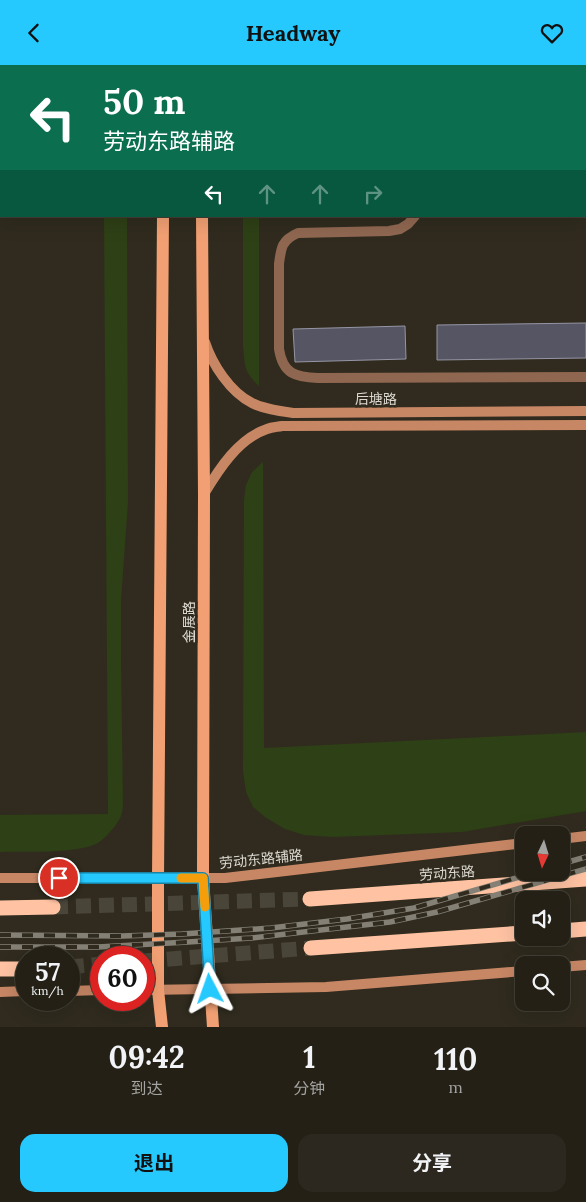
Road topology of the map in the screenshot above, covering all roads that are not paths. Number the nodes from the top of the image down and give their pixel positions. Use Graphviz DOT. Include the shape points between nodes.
graph roads {
  1 [pos="163,217"];
  2 [pos="202,217"];
  3 [pos="413,217"];
  4 [pos="204,337"];
  5 [pos="586,377"];
  6 [pos="586,411"];
  7 [pos="586,425"];
  8 [pos="204,494"];
  9 [pos="586,836"];
  10 [pos="570,838"];
  11 [pos="515,844"];
  12 [pos="0,878"];
  13 [pos="158,878"];
  14 [pos="203,878"];
  15 [pos="586,879"];
  16 [pos="310,899"];
  17 [pos="53,907"];
  18 [pos="0,908"];
  19 [pos="586,929"];
  20 [pos="570,930"];
  21 [pos="515,934"];
  22 [pos="311,948"];
  23 [pos="586,965"];
  24 [pos="570,966"];
  25 [pos="0,969"];
  26 [pos="15,969"];
  27 [pos="515,972"];
  28 [pos="155,989"];
  29 [pos="158,989"];
  30 [pos="210,989"];
  31 [pos="15,991"];
  32 [pos="0,992"];
  33 [pos="162,1027"];
  34 [pos="213,1027"];
  1 -- 13 [label="main road"];
  2 -- 4 [label="main road, 金展路"];
  3 -- 5 [label="street" via="400,229 298,233 283,243 279,264 279,349 285,368 294,375 318,379"];
  4 -- 6 [label="main road, 后塘路" via="212,360 230,384 250,402 278,411"];
  4 -- 8 [label="main road, 金展路"];
  7 -- 8 [label="main road, 后塘路" via="282,426 267,429 239,447 225,461"];
  8 -- 14 [label="main road, 金展路"];
  9 -- 10 [label="main road"];
  11 -- 14 [label="main road, 劳动东路辅路"];
  12 -- 13 [label="main road, 劳动东路辅路"];
  13 -- 14 [label="main road, 劳动东路辅路"];
  13 -- 29 [label="main road"];
  14 -- 30 [label="main road, 金展路"];
  15 -- 16 [label="highway, 劳动东路"];
  17 -- 18 [label="highway"];
  19 -- 20 [label="highway"];
  21 -- 22 [label="highway"];
  23 -- 24 [label="main road"];
  25 -- 26 [label="highway"];
  27 -- 30 [label="main road" via="326,987"];
  28 -- 29 [label="main road"];
  29 -- 30 [label="main road"];
  29 -- 33 [label="main road"];
  30 -- 34 [label="main road, 金展路"];
  31 -- 32 [label="main road"];
}
